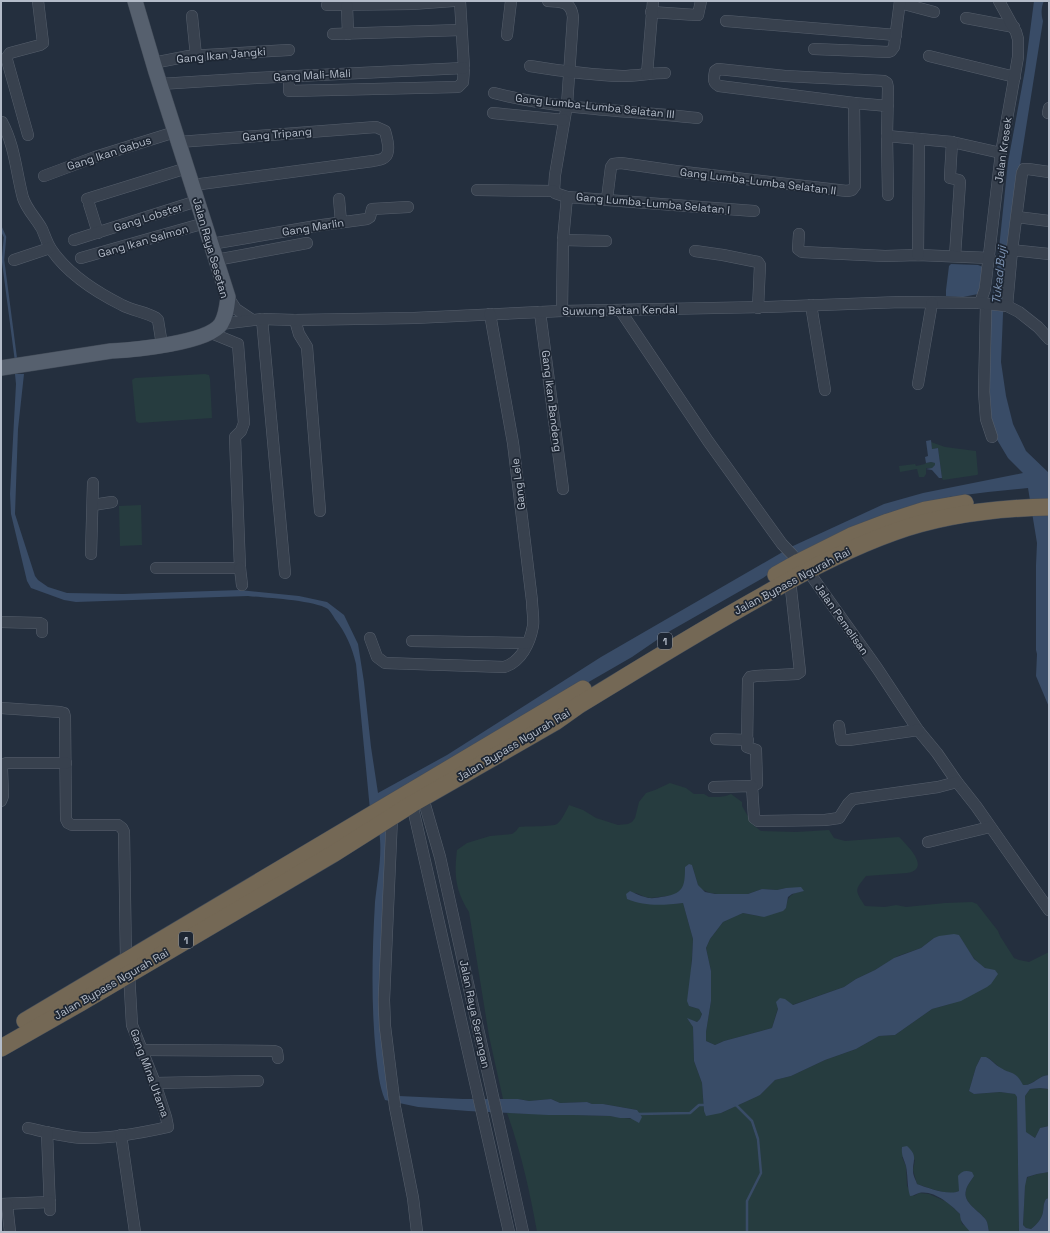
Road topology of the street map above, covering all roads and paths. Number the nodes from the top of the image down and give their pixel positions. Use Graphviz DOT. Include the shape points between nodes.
graph roads {
  1 [pos="38,1"];
  2 [pos="135,1"];
  3 [pos="453,1"];
  4 [pos="460,1"];
  5 [pos="511,1"];
  6 [pos="548,1"];
  7 [pos="701,1"];
  8 [pos="999,1"];
  9 [pos="900,2"];
  10 [pos="327,5"];
  11 [pos="347,6"];
  12 [pos="652,6"];
  13 [pos="934,12"];
  14 [pos="192,16"];
  15 [pos="966,18"];
  16 [pos="726,21"];
  17 [pos="1014,27"];
  18 [pos="461,30"];
  19 [pos="333,34"];
  20 [pos="348,34"];
  21 [pos="507,34"];
  22 [pos="896,36"];
  23 [pos="814,49"];
  24 [pos="290,50"];
  25 [pos="196,56"];
  26 [pos="929,56"];
  27 [pos="153,63"];
  28 [pos="530,66"];
  29 [pos="464,68"];
  30 [pos="568,72"];
  31 [pos="665,73"];
  32 [pos="647,74"];
  33 [pos="289,76"];
  34 [pos="1015,77"];
  35 [pos="160,84"];
  36 [pos="494,93"];
  37 [pos="854,103"];
  38 [pos="567,105"];
  39 [pos="888,106"];
  40 [pos="492,113"];
  41 [pos="697,118"];
  42 [pos="564,120"];
  43 [pos="2,122"];
  44 [pos="28,135"];
  45 [pos="887,136"];
  46 [pos="177,137"];
  47 [pos="919,139"];
  48 [pos="952,142"];
  49 [pos="1001,153"];
  50 [pos="187,168"];
  51 [pos="1049,172"];
  52 [pos="44,176"];
  53 [pos="193,185"];
  54 [pos="477,190"];
  55 [pos="554,192"];
  56 [pos="888,195"];
  57 [pos="567,197"];
  58 [pos="339,199"];
  59 [pos="607,199"];
  60 [pos="197,200"];
  61 [pos="408,207"];
  62 [pos="754,211"];
  63 [pos="1017,217"];
  64 [pos="1049,221"];
  65 [pos="341,222"];
  66 [pos="205,223"];
  67 [pos="98,233"];
  68 [pos="799,234"];
  69 [pos="74,240"];
  70 [pos="563,240"];
  71 [pos="606,241"];
  72 [pos="307,243"];
  73 [pos="211,244"];
  74 [pos="50,248"];
  75 [pos="1012,250"];
  76 [pos="695,252"];
  77 [pos="1049,254"];
  78 [pos="918,255"];
  79 [pos="955,256"];
  80 [pos="81,258"];
  81 [pos="990,258"];
  82 [pos="14,260"];
  83 [pos="216,260"];
  84 [pos="228,297"];
  85 [pos="932,303"];
  86 [pos="985,304"];
  87 [pos="811,305"];
  88 [pos="1007,306"];
  89 [pos="758,308"];
  90 [pos="620,310"];
  91 [pos="562,311"];
  92 [pos="540,312"];
  93 [pos="490,314"];
  94 [pos="257,319"];
  95 [pos="295,320"];
  96 [pos="216,328"];
  97 [pos="1049,339"];
  98 [pos="162,345"];
  99 [pos="12,367"];
  100 [pos="918,384"];
  101 [pos="825,390"];
  102 [pos="992,437"];
  103 [pos="93,484"];
  104 [pos="563,489"];
  105 [pos="1049,497"];
  106 [pos="112,502"];
  107 [pos="1026,502"];
  108 [pos="93,505"];
  109 [pos="1049,507"];
  110 [pos="320,511"];
  111 [pos="91,554"];
  112 [pos="801,564"];
  113 [pos="156,568"];
  114 [pos="240,568"];
  115 [pos="285,573"];
  116 [pos="790,580"];
  117 [pos="242,585"];
  118 [pos="1,622"];
  119 [pos="42,632"];
  120 [pos="370,638"];
  121 [pos="412,641"];
  122 [pos="525,648"];
  123 [pos="1,708"];
  124 [pos="839,726"];
  125 [pos="918,730"];
  126 [pos="716,740"];
  127 [pos="748,740"];
  128 [pos="503,745"];
  129 [pos="66,763"];
  130 [pos="2,775"];
  131 [pos="957,782"];
  132 [pos="752,786"];
  133 [pos="714,787"];
  134 [pos="1,800"];
  135 [pos="418,801"];
  136 [pos="388,815"];
  137 [pos="990,827"];
  138 [pos="928,842"];
  139 [pos="1049,910"];
  140 [pos="127,967"];
  141 [pos="1,1044"];
  142 [pos="143,1050"];
  143 [pos="278,1058"];
  144 [pos="258,1081"];
  145 [pos="155,1083"];
  146 [pos="28,1128"];
  147 [pos="47,1132"];
  148 [pos="121,1135"];
  149 [pos="4,1204"];
  150 [pos="10,1232"];
  151 [pos="135,1232"];
  152 [pos="417,1232"];
  153 [pos="509,1232"];
  154 [pos="523,1232"];
  1 -- 44 [label="street" via="43,43 10,53 8,57"];
  2 -- 27 [label="main road, Jalan Raya Sesetan"];
  3 -- 11 [label="street"];
  4 -- 18 [label="street"];
  5 -- 21 [label="street"];
  6 -- 30 [label="street" via="568,4 572,10"];
  7 -- 12 [label="street" via="698,15"];
  8 -- 17 [label="street, Jalan Kresek"];
  9 -- 13 [label="street"];
  9 -- 22 [label="street"];
  10 -- 11 [label="street"];
  11 -- 20 [label="street"];
  12 -- 32 [label="street"];
  14 -- 25 [label="street"];
  15 -- 17 [label="street"];
  16 -- 22 [label="street"];
  17 -- 34 [label="street, Jalan Kresek" via="1018,39"];
  18 -- 20 [label="street"];
  18 -- 29 [label="street"];
  19 -- 20 [label="street"];
  22 -- 23 [label="street" via="894,47 888,52"];
  24 -- 25 [label="street, Gang Ikan Jangki"];
  25 -- 27 [label="street, Gang Ikan Jangki"];
  26 -- 34 [label="street"];
  27 -- 35 [label="main road, Jalan Raya Sesetan"];
  28 -- 30 [label="street"];
  29 -- 33 [label="street, Gang Mali-Mali"];
  29 -- 33 [label="street" via="463,82 458,87 290,91"];
  30 -- 32 [label="street" via="624,76"];
  30 -- 38 [label="street"];
  31 -- 32 [label="street"];
  33 -- 35 [label="street, Gang Mali-Mali"];
  34 -- 49 [label="street, Jalan Kresek"];
  35 -- 46 [label="main road, Jalan Raya Sesetan"];
  36 -- 38 [label="street, Gang Lumba-Lumba Selatan III" via="530,101"];
  37 -- 39 [label="street"];
  37 -- 39 [label="street" via="719,86 713,81 718,69 785,76 884,81 888,88"];
  37 -- 59 [label="street, Gang Lumba-Lumba Selatan II" via="855,186 852,190 621,163 613,164 611,167"];
  38 -- 41 [label="street, Gang Lumba-Lumba Selatan III"];
  38 -- 42 [label="street"];
  39 -- 45 [label="street"];
  40 -- 42 [label="street"];
  42 -- 55 [label="street"];
  43 -- 74 [label="street" via="12,144 17,174 28,210 42,230"];
  45 -- 47 [label="street"];
  45 -- 56 [label="street"];
  46 -- 50 [label="main road, Jalan Raya Sesetan"];
  46 -- 52 [label="street, Gang Ikan Gabus" via="95,157"];
  46 -- 53 [label="street, Gang Tripang" via="376,126 385,131 388,152 384,158 358,164"];
  47 -- 48 [label="street"];
  47 -- 78 [label="street"];
  48 -- 49 [label="street"];
  48 -- 79 [label="street" via="950,176 960,182"];
  49 -- 81 [label="street, Jalan Kresek"];
  50 -- 53 [label="main road, Jalan Raya Sesetan"];
  50 -- 67 [label="street" via="88,202"];
  51 -- 63 [label="street" via="1024,169"];
  53 -- 60 [label="main road, Jalan Raya Sesetan"];
  54 -- 55 [label="street, Gang Lumba-Lumba Selatan I"];
  55 -- 57 [label="street, Gang Lumba-Lumba Selatan I"];
  57 -- 59 [label="street, Gang Lumba-Lumba Selatan I"];
  57 -- 70 [label="street"];
  58 -- 65 [label="street"];
  59 -- 62 [label="street, Gang Lumba-Lumba Selatan I"];
  60 -- 66 [label="main road, Jalan Raya Sesetan"];
  60 -- 67 [label="street, Gang Lobster"];
  61 -- 65 [label="street, Gang Marlin" via="374,208 371,210 370,218"];
  63 -- 64 [label="street"];
  63 -- 75 [label="street"];
  65 -- 73 [label="street, Gang Marlin"];
  66 -- 73 [label="main road, Jalan Raya Sesetan"];
  66 -- 80 [label="street, Gang Ikan Salmon"];
  67 -- 69 [label="street, Gang Lobster"];
  68 -- 78 [label="street" via="798,250 802,252"];
  70 -- 71 [label="street"];
  70 -- 91 [label="street"];
  72 -- 83 [label="street"];
  73 -- 83 [label="main road, Jalan Raya Sesetan"];
  74 -- 82 [label="street"];
  74 -- 98 [label="street" via="64,265 96,289 123,306 156,318"];
  75 -- 77 [label="street"];
  75 -- 88 [label="street"];
  76 -- 89 [label="street" via="758,262"];
  78 -- 79 [label="street"];
  79 -- 81 [label="street"];
  81 -- 86 [label="street, Jalan Kresek"];
  83 -- 84 [label="main road, Jalan Raya Sesetan"];
  84 -- 94 [label="street" via="236,308"];
  84 -- 96 [label="main road, Jalan Raya Sesetan" via="226,310"];
  85 -- 86 [label="street, Suwung Batan Kendal"];
  85 -- 87 [label="street, Suwung Batan Kendal"];
  85 -- 100 [label="street"];
  86 -- 88 [label="street, Suwung Batan Kendal"];
  86 -- 102 [label="street, Jalan Kresek" via="985,403 986,419"];
  87 -- 89 [label="street, Suwung Batan Kendal"];
  87 -- 101 [label="street"];
  88 -- 97 [label="street" via="1038,326"];
  89 -- 90 [label="street, Suwung Batan Kendal"];
  90 -- 91 [label="street, Suwung Batan Kendal"];
  90 -- 112 [label="street, Jalan Pemelisan" via="708,441 782,544"];
  91 -- 92 [label="street, Suwung Batan Kendal"];
  92 -- 93 [label="street, Suwung Batan Kendal"];
  92 -- 104 [label="street, Gang Ikan Bandeng"];
  93 -- 95 [label="street, Suwung Batan Kendal"];
  93 -- 122 [label="street, Gang Lele" via="513,442 532,601 533,626"];
  94 -- 95 [label="street, Suwung Batan Kendal"];
  94 -- 96 [label="street, Suwung Batan Kendal"];
  94 -- 115 [label="street"];
  95 -- 110 [label="street" via="299,334 307,347"];
  96 -- 98 [label="main road" via="184,341"];
  96 -- 114 [label="street" via="238,344 244,423 235,437"];
  98 -- 99 [label="main road"];
  103 -- 108 [label="street"];
  105 -- 107 [label="highway, Jalan Bypass Ngurah Rai / 1"];
  106 -- 108 [label="street"];
  107 -- 109 [label="highway, Jalan Bypass Ngurah Rai / 1"];
  107 -- 112 [label="highway, Jalan Bypass Ngurah Rai / 1" via="931,522"];
  108 -- 111 [label="street"];
  112 -- 116 [label="highway, Jalan Bypass Ngurah Rai / 1"];
  112 -- 125 [label="street, Jalan Pemelisan" via="877,668"];
  112 -- 128 [label="highway, Jalan Bypass Ngurah Rai / 1" via="531,720"];
  113 -- 114 [label="street"];
  114 -- 117 [label="street"];
  116 -- 127 [label="street" via="800,672 750,677"];
  116 -- 128 [label="highway, Jalan Bypass Ngurah Rai / 1" via="554,722"];
  118 -- 119 [label="street" via="40,623"];
  120 -- 122 [label="street" via="377,658 385,663 504,667 517,660"];
  121 -- 122 [label="street"];
  123 -- 129 [label="street" via="64,713"];
  124 -- 125 [label="street" via="841,740"];
  125 -- 131 [label="street, Jalan Pemelisan"];
  126 -- 127 [label="street"];
  127 -- 132 [label="street" via="748,748 756,750 758,782"];
  128 -- 135 [label="highway, Jalan Bypass Ngurah Rai / 1"];
  128 -- 136 [label="highway, Jalan Bypass Ngurah Rai / 1" via="453,765"];
  129 -- 130 [label="street" via="7,763 2,768"];
  129 -- 140 [label="street, Gang Mina Utama" via="68,823 118,825 124,832"];
  130 -- 134 [label="street"];
  131 -- 132 [label="street" via="853,799 839,818 825,820 755,820"];
  131 -- 137 [label="street, Jalan Pemelisan"];
  132 -- 133 [label="street"];
  135 -- 136 [label="highway, Jalan Bypass Ngurah Rai / 1"];
  135 -- 153 [label="street, Jalan Raya Serangan"];
  135 -- 154 [label="street, Jalan Raya Serangan" via="440,857"];
  136 -- 140 [label="highway, Jalan Bypass Ngurah Rai / 1" via="368,824"];
  136 -- 152 [label="street" via="385,1026"];
  137 -- 138 [label="street"];
  137 -- 139 [label="street, Jalan Pemelisan"];
  140 -- 141 [label="highway, Jalan Bypass Ngurah Rai / 1"];
  140 -- 142 [label="street, Gang Mina Utama" via="132,1025"];
  142 -- 143 [label="street" via="274,1051 277,1052"];
  142 -- 145 [label="street, Gang Mina Utama"];
  144 -- 145 [label="street"];
  145 -- 148 [label="street, Gang Mina Utama" via="168,1127"];
  146 -- 147 [label="street, Gang Mina Utama"];
  147 -- 148 [label="street, Gang Mina Utama" via="84,1138"];
  147 -- 149 [label="street" via="50,1206"];
  148 -- 151 [label="street"];
  149 -- 150 [label="street"];
}
